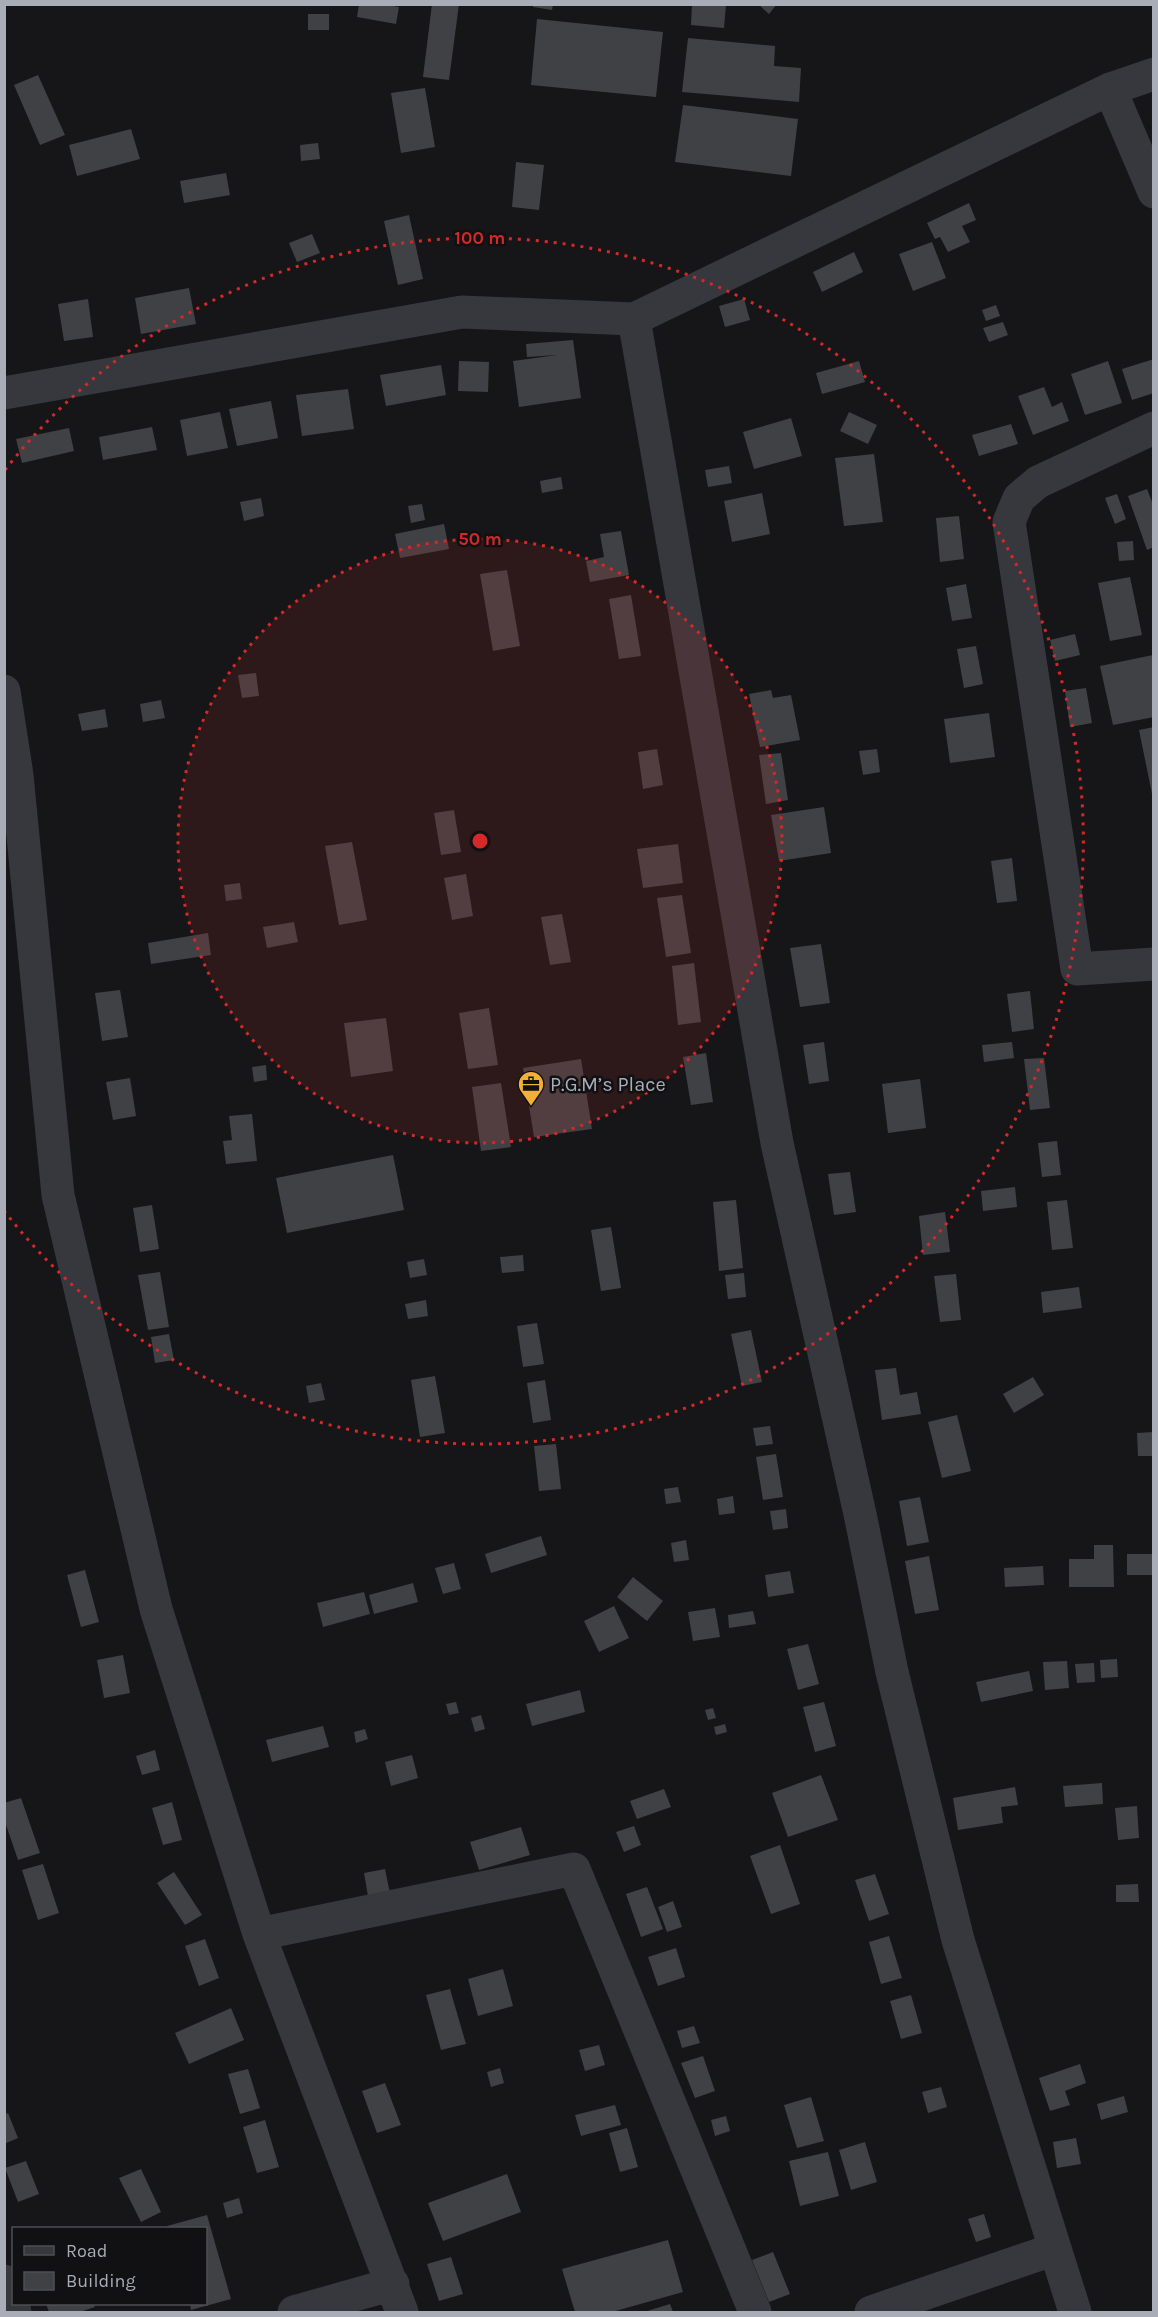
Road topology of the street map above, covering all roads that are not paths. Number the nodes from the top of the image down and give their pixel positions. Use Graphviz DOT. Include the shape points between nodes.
graph roads {
  1 [pos="1154,74"];
  2 [pos="1110,89"];
  3 [pos="1154,192"];
  4 [pos="634,319"];
  5 [pos="4,393"];
  6 [pos="1154,428"];
  7 [pos="4,691"];
  8 [pos="1154,964"];
  9 [pos="259,1934"];
  10 [pos="1055,2249"];
  11 [pos="4,2281"];
  12 [pos="398,2298"];
  13 [pos="12,2304"];
  14 [pos="294,2313"];
  15 [pos="754,2313"];
  16 [pos="872,2313"];
  17 [pos="1075,2313"];
  1 -- 2 [label="street"];
  2 -- 3 [label="street"];
  2 -- 4 [label="street"];
  4 -- 5 [label="street" via="462,312"];
  4 -- 10 [label="street" via="777,1143 892,1672 958,1940"];
  6 -- 8 [label="street" via="1038,482 1019,498 1009,522 1077,969"];
  7 -- 9 [label="street" via="17,775 58,1195 156,1609"];
  9 -- 12 [label="street"];
  9 -- 15 [label="street" via="574,1869"];
  10 -- 16 [label="street"];
  10 -- 17 [label="street"];
  11 -- 13 [label="street"];
  12 -- 14 [label="street"];
}
